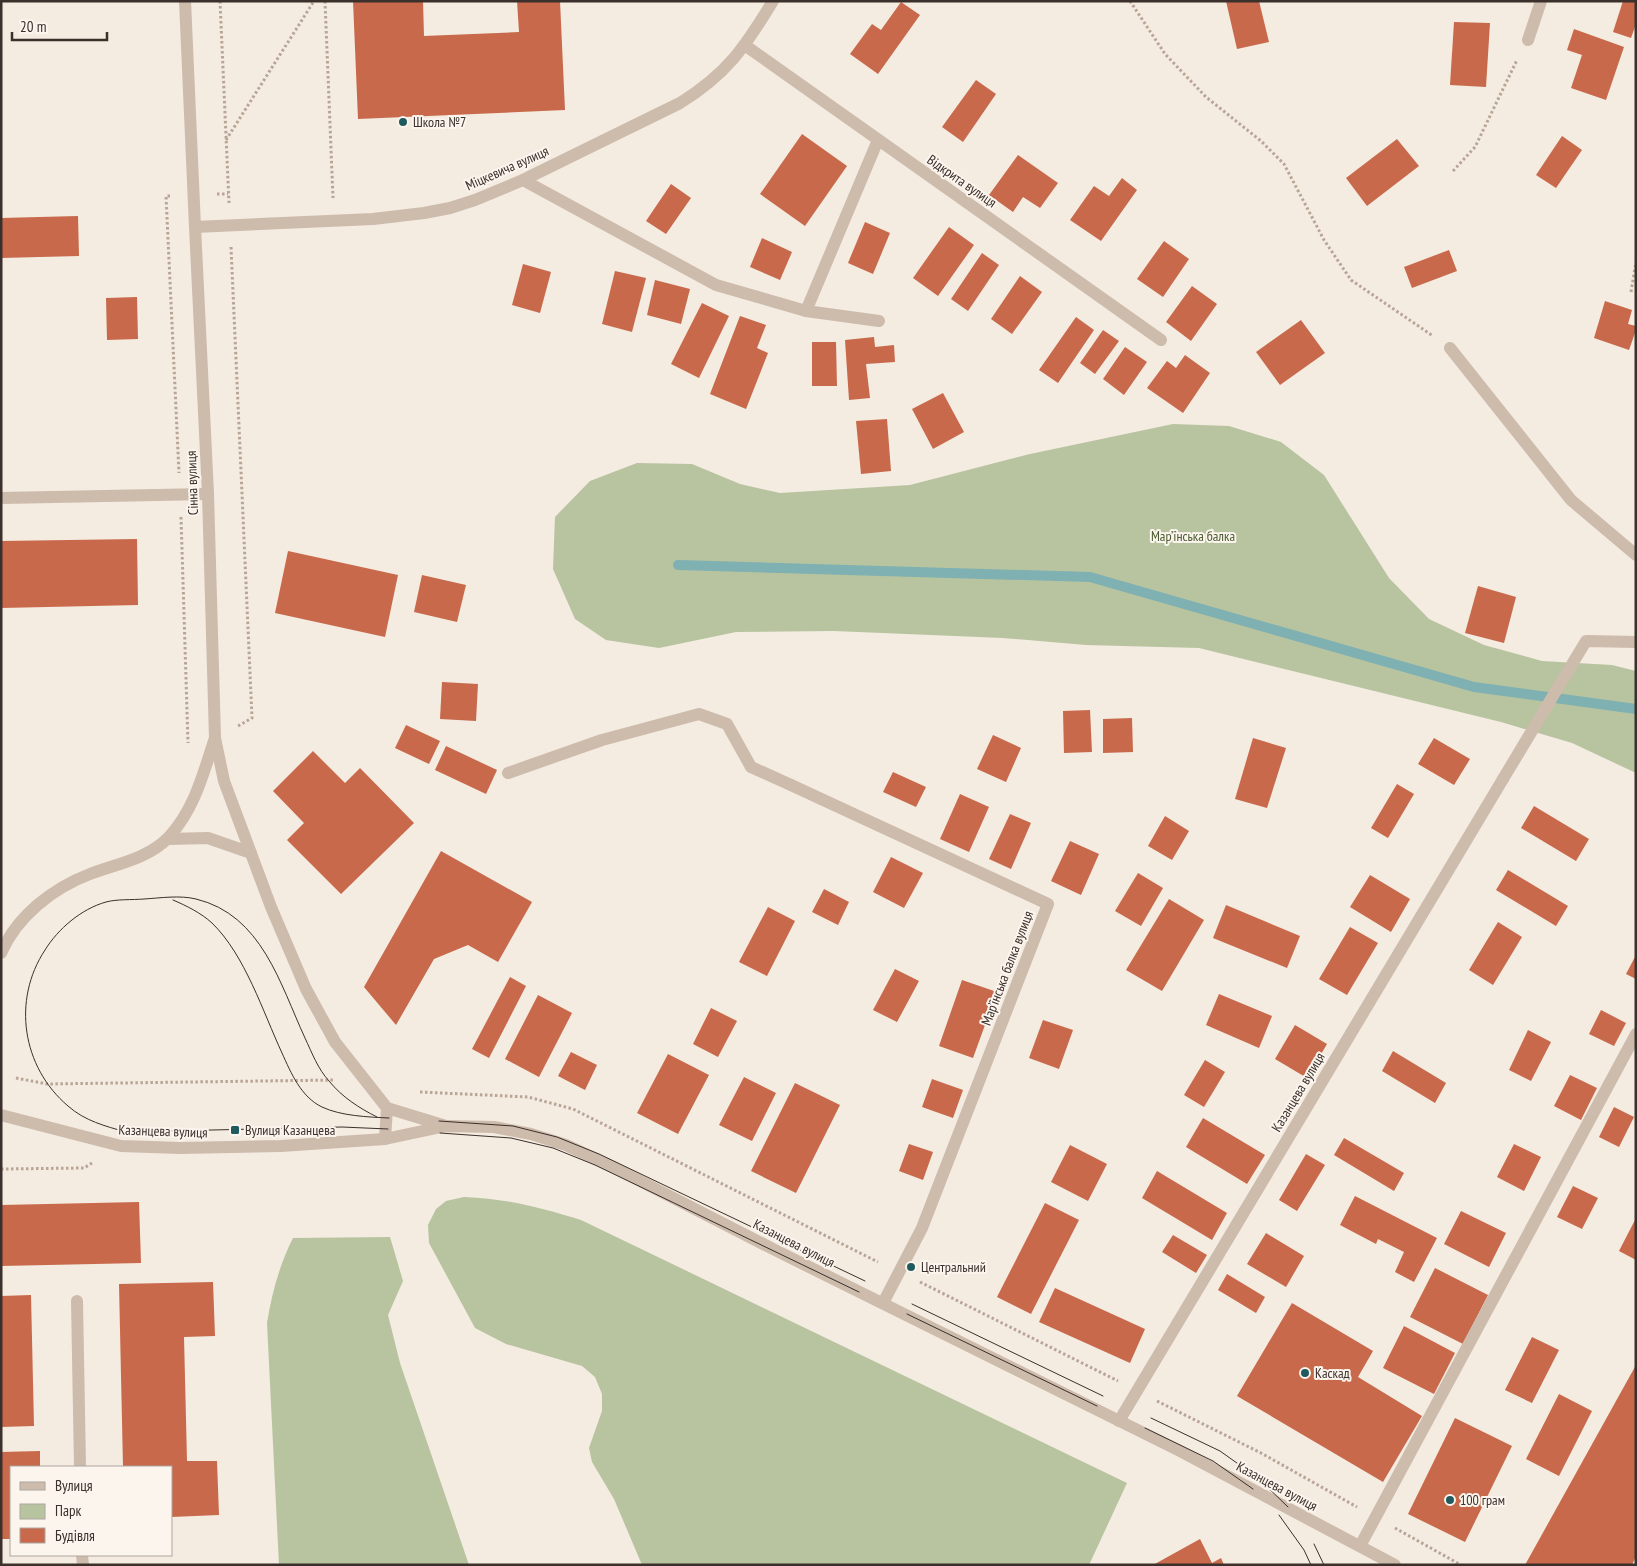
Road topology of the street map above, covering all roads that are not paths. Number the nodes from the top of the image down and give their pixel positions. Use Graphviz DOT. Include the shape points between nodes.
graph roads {
  1 [pos="185,1"];
  2 [pos="773,1"];
  3 [pos="1541,1"];
  4 [pos="1528,40"];
  5 [pos="746,46"];
  6 [pos="878,140"];
  7 [pos="523,180"];
  8 [pos="195,227"];
  9 [pos="806,311"];
  10 [pos="879,321"];
  11 [pos="1161,340"];
  12 [pos="1450,348"];
  13 [pos="208,494"];
  14 [pos="1,498"];
  15 [pos="1636,554"];
  16 [pos="1636,642"];
  17 [pos="215,738"];
  18 [pos="508,773"];
  19 [pos="168,839"];
  20 [pos="251,853"];
  21 [pos="1,953"];
  22 [pos="1636,1034"];
  23 [pos="387,1108"];
  24 [pos="1,1115"];
  25 [pos="446,1126"];
  26 [pos="385,1139"];
  27 [pos="77,1301"];
  28 [pos="883,1303"];
  29 [pos="1119,1421"];
  30 [pos="80,1466"];
  31 [pos="1360,1546"];
  32 [pos="1390,1564"];
  1 -- 8 [label="street, Сінна вулиця"];
  2 -- 5 [label="street, Міцкевича вулиця"];
  3 -- 4 [label="street"];
  5 -- 6 [label="street, Відкрита вулиця"];
  5 -- 7 [label="street, Міцкевича вулиця" via="716,78 680,103"];
  6 -- 9 [label="street"];
  6 -- 11 [label="street, Відкрита вулиця"];
  7 -- 8 [label="street, Міцкевича вулиця" via="475,200 424,213"];
  7 -- 9 [label="street" via="716,285"];
  8 -- 13 [label="street, Сінна вулиця"];
  9 -- 10 [label="street"];
  12 -- 15 [label="street" via="1571,500"];
  13 -- 14 [label="street"];
  13 -- 17 [label="street, Сінна вулиця"];
  16 -- 29 [label="street, Казанцева вулиця" via="1586,641"];
  17 -- 19 [label="street" via="190,810"];
  17 -- 20 [label="street" via="224,781"];
  18 -- 28 [label="street, Мар’їнська балка вулиця" via="602,740 699,714 727,724 751,767 1048,904 922,1228"];
  19 -- 20 [label="street" via="208,838"];
  19 -- 21 [label="street" via="123,864 90,874 56,891 27,914"];
  20 -- 23 [label="street" via="306,989 335,1042"];
  22 -- 31 [label="street"];
  23 -- 25 [label="street, Казанцева вулиця"];
  23 -- 26 [label="street"];
  24 -- 26 [label="street, Казанцева вулиця" via="121,1146 236,1147"];
  25 -- 26 [label="street, Казанцева вулиця"];
  25 -- 28 [label="street, Казанцева вулиця" via="494,1128 566,1145"];
  27 -- 30 [label="street"];
  28 -- 29 [label="street, Казанцева вулиця"];
  29 -- 31 [label="street, Казанцева вулиця"];
  31 -- 32 [label="street, Казанцева вулиця"];
}
